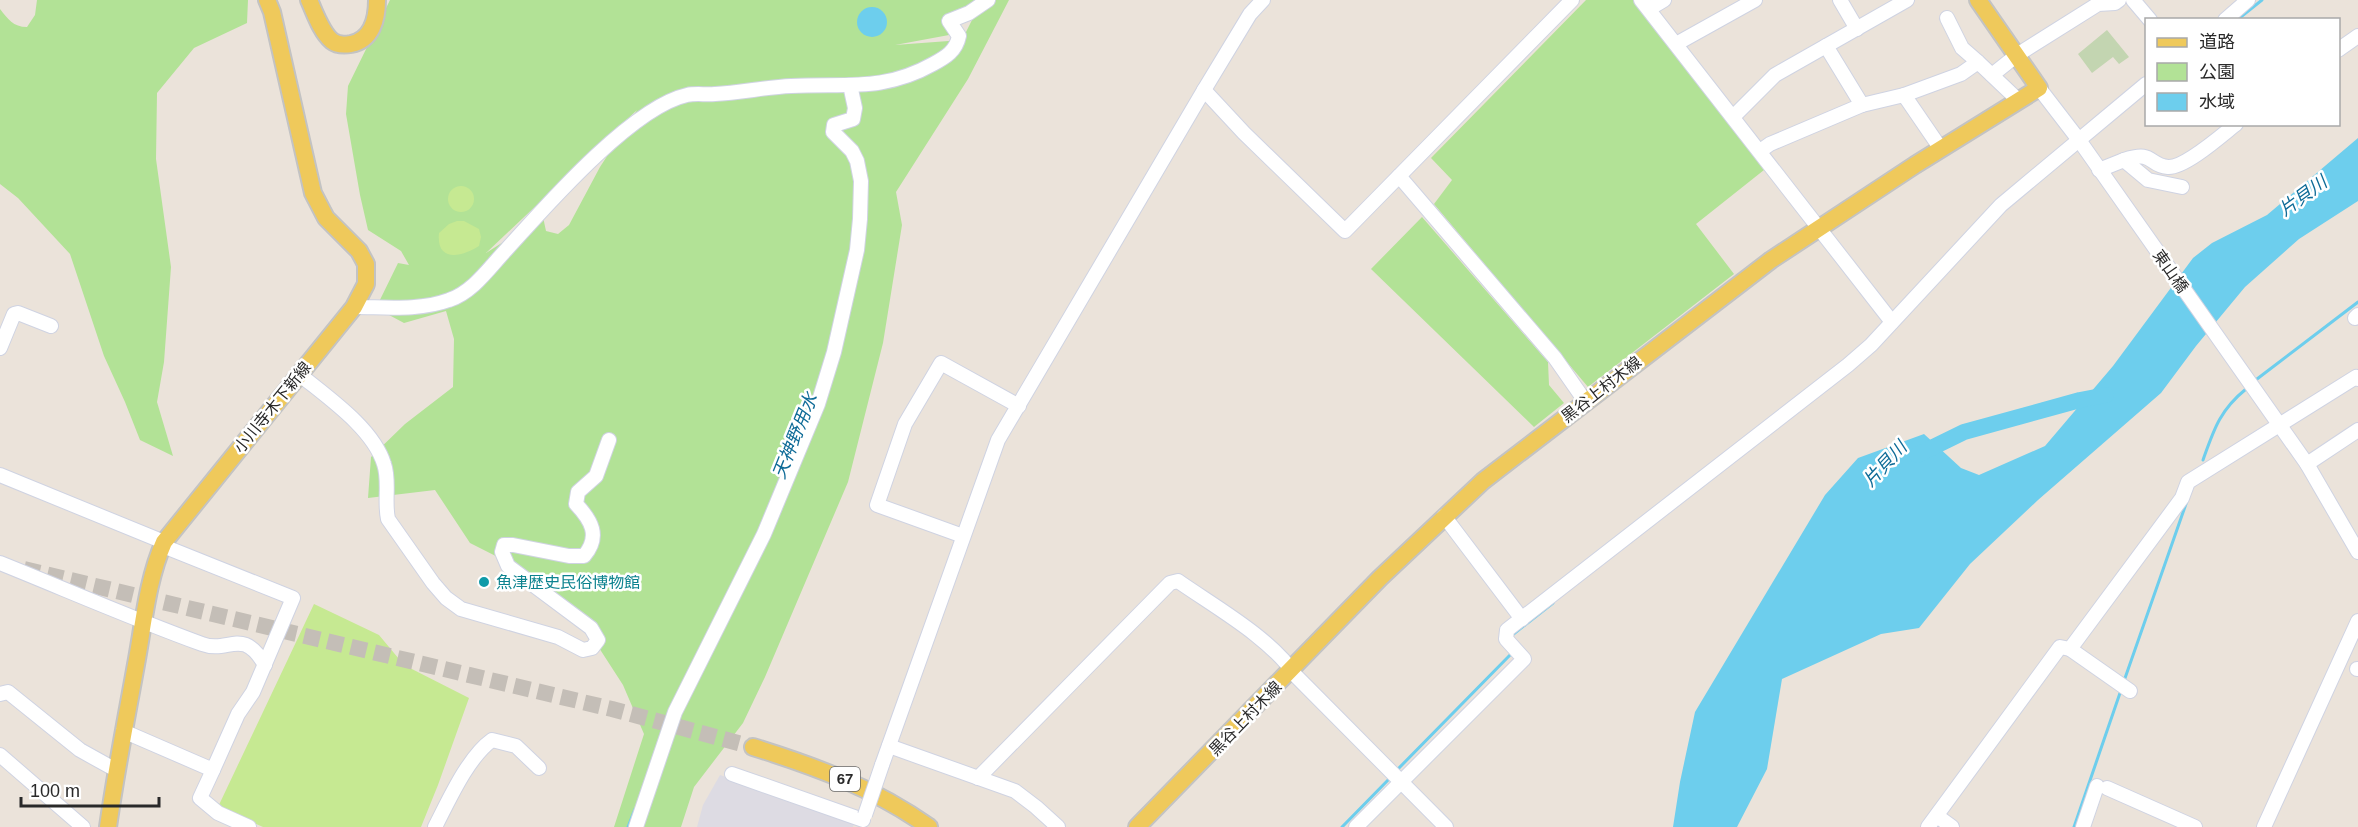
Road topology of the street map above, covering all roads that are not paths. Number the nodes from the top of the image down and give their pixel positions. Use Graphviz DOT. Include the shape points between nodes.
graph roads {
  1 [pos="267,0"];
  2 [pos="309,0"];
  3 [pos="377,0"];
  4 [pos="988,0"];
  5 [pos="1263,0"];
  6 [pos="1572,0"];
  7 [pos="1664,0"];
  8 [pos="1755,0"];
  9 [pos="1840,0"];
  10 [pos="1907,0"];
  11 [pos="1980,0"];
  12 [pos="2119,0"];
  13 [pos="2133,0"];
  14 [pos="2248,0"];
  15 [pos="1645,5"];
  16 [pos="1947,18"];
  17 [pos="2148,18"];
  18 [pos="2227,18"];
  19 [pos="1857,28"];
  20 [pos="2358,36"];
  21 [pos="1676,44"];
  22 [pos="1826,46"];
  23 [pos="2340,49"];
  24 [pos="2017,55"];
  25 [pos="1978,62"];
  26 [pos="1992,75"];
  27 [pos="2145,85"];
  28 [pos="850,86"];
  29 [pos="2039,88"];
  30 [pos="1204,90"];
  31 [pos="1904,95"];
  32 [pos="2018,100"];
  33 [pos="1862,105"];
  34 [pos="1733,117"];
  35 [pos="2233,126"];
  36 [pos="2079,140"];
  37 [pos="1941,149"];
  38 [pos="1760,151"];
  39 [pos="2124,160"];
  40 [pos="2099,170"];
  41 [pos="1399,176"];
  42 [pos="2182,187"];
  43 [pos="1819,228"];
  44 [pos="354,307"];
  45 [pos="1892,322"];
  46 [pos="51,326"];
  47 [pos="0,348"];
  48 [pos="299,374"];
  49 [pos="2357,377"];
  50 [pos="1585,401"];
  51 [pos="1019,406"];
  52 [pos="2279,425"];
  53 [pos="2358,430"];
  54 [pos="609,440"];
  55 [pos="2307,464"];
  56 [pos="0,476"];
  57 [pos="1444,516"];
  58 [pos="963,536"];
  59 [pos="164,544"];
  60 [pos="2358,552"];
  61 [pos="0,563"];
  62 [pos="1522,619"];
  63 [pos="2358,621"];
  64 [pos="144,623"];
  65 [pos="2070,649"];
  66 [pos="265,665"];
  67 [pos="1292,670"];
  68 [pos="2130,691"];
  69 [pos="0,694"];
  70 [pos="123,731"];
  71 [pos="889,746"];
  72 [pos="753,747"];
  73 [pos="0,755"];
  74 [pos="539,768"];
  75 [pos="116,770"];
  76 [pos="213,770"];
  77 [pos="732,774"];
  78 [pos="978,778"];
  79 [pos="1401,781"];
  80 [pos="863,821"];
  81 [pos="1933,821"];
  82 [pos="83,827"];
  83 [pos="108,827"];
  84 [pos="249,827"];
  85 [pos="435,827"];
  86 [pos="636,827"];
  87 [pos="929,827"];
  88 [pos="1058,827"];
  89 [pos="1137,827"];
  90 [pos="1356,827"];
  91 [pos="1446,827"];
  92 [pos="1952,827"];
  93 [pos="2083,827"];
  94 [pos="2194,827"];
  95 [pos="2264,827"];
  1 -- 44 [label="main road, 小川寺木下新線" via="273,12 313,193 327,218 359,251 366,264 366,284"];
  2 -- 3 [label="main road" via="324,32 334,43 345,45 359,42 374,26"];
  4 -- 28 [label="street" via="949,21 959,36 957,46 946,57 914,75 882,84"];
  5 -- 30 [label="street" via="1250,14"];
  6 -- 41 [label="street"];
  7 -- 15 [label="street"];
  8 -- 21 [label="street"];
  9 -- 19 [label="street"];
  10 -- 19 [label="street"];
  11 -- 24 [label="main road"];
  12 -- 24 [label="street" via="2098,4"];
  13 -- 17 [label="street"];
  14 -- 18 [label="street"];
  15 -- 21 [label="street"];
  16 -- 25 [label="street" via="1962,48"];
  19 -- 22 [label="street"];
  20 -- 23 [label="street"];
  21 -- 34 [label="street"];
  22 -- 33 [label="street"];
  22 -- 34 [label="street" via="1775,75"];
  24 -- 26 [label="street"];
  24 -- 29 [label="main road"];
  25 -- 26 [label="street"];
  25 -- 31 [label="street" via="1961,74"];
  26 -- 32 [label="street"];
  27 -- 36 [label="street"];
  28 -- 44 [label="street" via="688,94 645,116 609,144 551,200 469,290 425,307"];
  28 -- 86 [label="street" via="853,119 838,122 833,132 857,161 860,219 834,352 818,404 764,534 675,712"];
  29 -- 32 [label="main road, 黒谷上村木線"];
  29 -- 36 [label="street, 東山橋"];
  30 -- 41 [label="street" via="1346,231"];
  30 -- 51 [label="street"];
  31 -- 33 [label="street"];
  31 -- 37 [label="street"];
  32 -- 37 [label="main road, 黒谷上村木線"];
  33 -- 38 [label="street"];
  34 -- 38 [label="street"];
  35 -- 39 [label="street" via="2182,164 2169,167 2138,155"];
  36 -- 40 [label="street, 東山橋"];
  36 -- 45 [label="street" via="2001,205"];
  37 -- 43 [label="main road, 黒谷上村木線"];
  38 -- 43 [label="street"];
  39 -- 40 [label="street"];
  39 -- 42 [label="street" via="2148,180"];
  40 -- 52 [label="street, 東山橋"];
  41 -- 50 [label="street" via="1555,358"];
  43 -- 45 [label="street"];
  43 -- 50 [label="main road, 黒谷上村木線"];
  44 -- 48 [label="main road, 小川寺木下新線"];
  45 -- 62 [label="street" via="1848,365"];
  46 -- 47 [label="street" via="14,314"];
  48 -- 54 [label="street" via="375,445 385,464 388,519 446,597 461,609 558,637 584,650 592,648 598,640 591,628 508,566 502,552 504,545 569,556 584,556 591,549 593,531 589,518 576,504 578,492 596,476"];
  48 -- 59 [label="main road, 小川寺木下新線"];
  49 -- 52 [label="street"];
  50 -- 57 [label="main road, 黒谷上村木線"];
  51 -- 58 [label="street" via="998,440"];
  51 -- 58 [label="street" via="941,363 904,424 877,505"];
  52 -- 55 [label="street, 東山橋"];
  52 -- 65 [label="street" via="2188,482 2182,498"];
  53 -- 55 [label="street"];
  55 -- 60 [label="street, 東山橋"];
  56 -- 59 [label="street"];
  57 -- 62 [label="street"];
  57 -- 67 [label="main road, 黒谷上村木線"];
  58 -- 71 [label="street"];
  59 -- 64 [label="main road, 小川寺木下新線" via="152,577"];
  59 -- 66 [label="street" via="293,598"];
  61 -- 64 [label="street"];
  62 -- 79 [label="street" via="1508,630 1506,639 1524,659"];
  63 -- 95 [label="street"];
  64 -- 66 [label="street" via="210,647 226,643 248,645"];
  64 -- 70 [label="main road, 小川寺木下新線"];
  65 -- 68 [label="street"];
  65 -- 81 [label="street" via="2060,647"];
  66 -- 76 [label="street"];
  67 -- 78 [label="street" via="1244,627 1178,581 1170,582"];
  67 -- 79 [label="street"];
  67 -- 89 [label="main road, 黒谷上村木線"];
  69 -- 75 [label="street" via="8,692 80,750"];
  70 -- 75 [label="main road, 小川寺木下新線"];
  70 -- 76 [label="street"];
  71 -- 78 [label="street"];
  71 -- 80 [label="street, bridge"];
  72 -- 87 [label="main road, 67" via="852,782"];
  73 -- 82 [label="street"];
  74 -- 85 [label="street" via="516,746 492,740 470,764"];
  75 -- 83 [label="main road, 小川寺木下新線"];
  76 -- 84 [label="street" via="200,798 218,813"];
  77 -- 80 [label="street"];
  78 -- 88 [label="street" via="1015,791"];
  79 -- 90 [label="street"];
  79 -- 91 [label="street"];
  81 -- 92 [label="street"];
  93 -- 94 [label="street" via="2102,787"];
}
